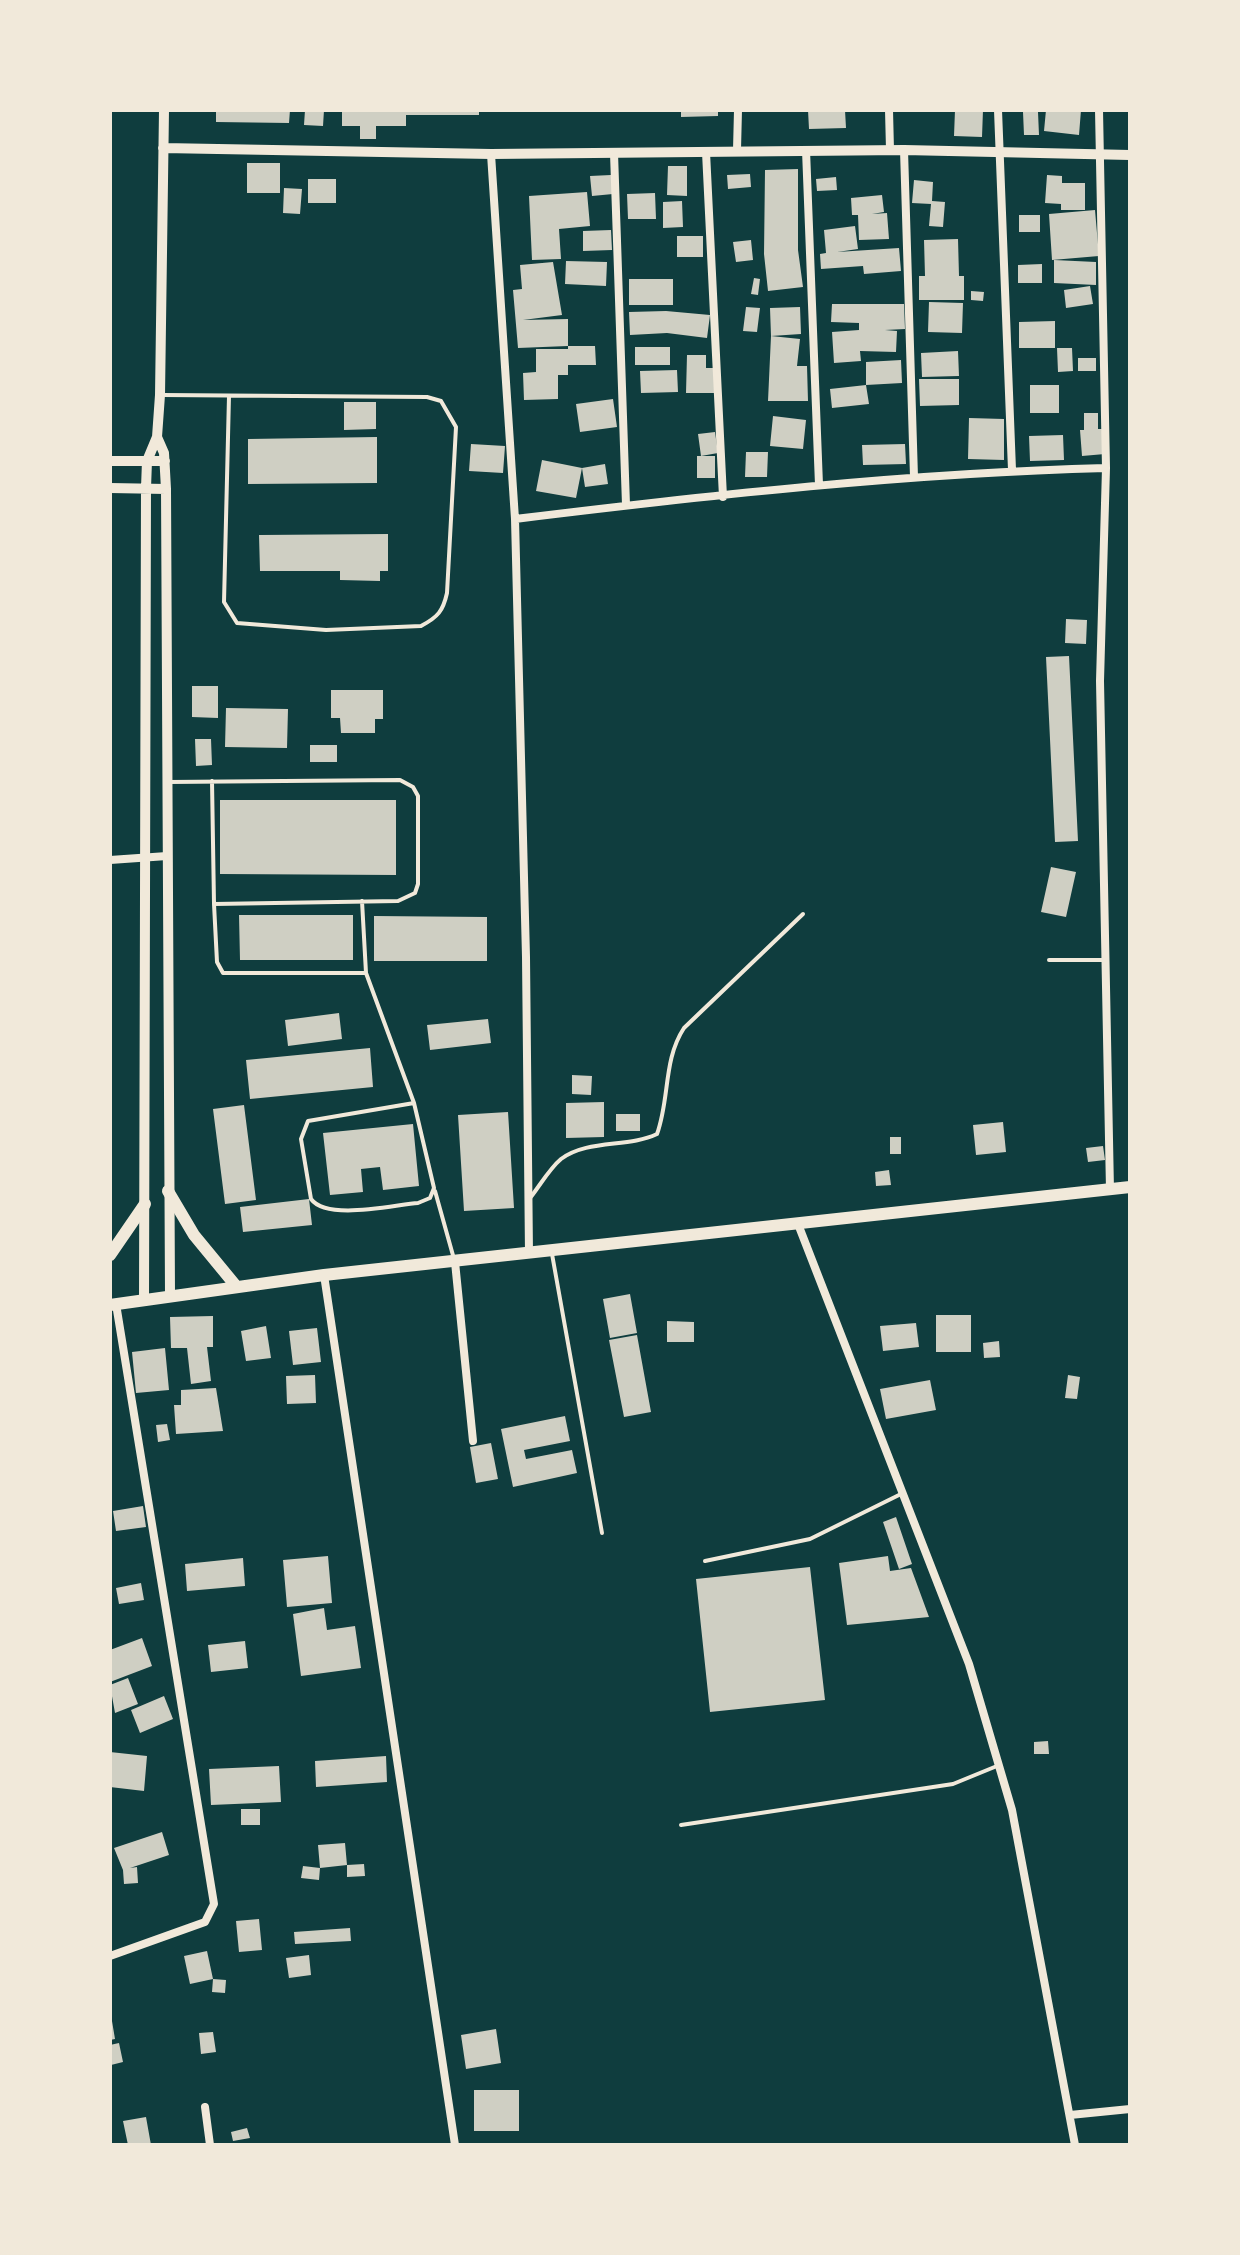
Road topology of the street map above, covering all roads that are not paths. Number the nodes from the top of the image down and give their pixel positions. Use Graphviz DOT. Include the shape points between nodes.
graph roads {
  1 [pos="164,110"];
  2 [pos="738,110"];
  3 [pos="889,110"];
  4 [pos="998,110"];
  5 [pos="1099,110"];
  6 [pos="163,148"];
  7 [pos="737,150"];
  8 [pos="806,150"];
  9 [pos="890,150"];
  10 [pos="904,150"];
  11 [pos="706,152"];
  12 [pos="998,152"];
  13 [pos="614,153"];
  14 [pos="491,154"];
  15 [pos="1099,154"];
  16 [pos="1130,155"];
  17 [pos="160,395"];
  18 [pos="229,396"];
  19 [pos="157,437"];
  20 [pos="110,461"];
  21 [pos="147,461"];
  22 [pos="165,461"];
  23 [pos="1106,468"];
  24 [pos="1012,470"];
  25 [pos="914,477"];
  26 [pos="819,485"];
  27 [pos="110,488"];
  28 [pos="146,488"];
  29 [pos="166,489"];
  30 [pos="723,497"];
  31 [pos="626,505"];
  32 [pos="515,519"];
  33 [pos="212,781"];
  34 [pos="166,782"];
  35 [pos="167,856"];
  36 [pos="145,858"];
  37 [pos="110,860"];
  38 [pos="362,901"];
  39 [pos="214,904"];
  40 [pos="803,914"];
  41 [pos="1049,960"];
  42 [pos="1107,960"];
  43 [pos="366,973"];
  44 [pos="414,1103"];
  45 [pos="1130,1187"];
  46 [pos="434,1188"];
  47 [pos="1110,1190"];
  48 [pos="168,1191"];
  49 [pos="528,1200"];
  50 [pos="145,1204"];
  51 [pos="798,1224"];
  52 [pos="551,1251"];
  53 [pos="529,1254"];
  54 [pos="110,1255"];
  55 [pos="455,1262"];
  56 [pos="324,1275"];
  57 [pos="236,1286"];
  58 [pos="170,1295"];
  59 [pos="144,1299"];
  60 [pos="113,1304"];
  61 [pos="473,1441"];
  62 [pos="903,1493"];
  63 [pos="602,1533"];
  64 [pos="705,1561"];
  65 [pos="999,1765"];
  66 [pos="681,1825"];
  67 [pos="110,1956"];
  68 [pos="205,2107"];
  69 [pos="1130,2109"];
  70 [pos="1070,2115"];
  71 [pos="210,2145"];
  72 [pos="455,2145"];
  73 [pos="1075,2145"];
  1 -- 6 [label="street"];
  2 -- 7 [label="street"];
  3 -- 9 [label="street"];
  4 -- 12 [label="street"];
  5 -- 15 [label="street"];
  6 -- 14 [label="street"];
  6 -- 17 [label="street"];
  7 -- 8 [label="street"];
  7 -- 11 [label="street"];
  8 -- 9 [label="street"];
  8 -- 26 [label="street"];
  9 -- 10 [label="street"];
  10 -- 12 [label="street"];
  10 -- 25 [label="street"];
  11 -- 13 [label="street"];
  11 -- 30 [label="street"];
  12 -- 15 [label="street"];
  12 -- 24 [label="street"];
  13 -- 14 [label="street"];
  13 -- 31 [label="street"];
  14 -- 32 [label="street"];
  15 -- 16 [label="street"];
  15 -- 23 [label="street"];
  17 -- 18 [label="lane"];
  17 -- 19 [label="street"];
  18 -- 18 [label="lane" via="441,401 456,427 447,593 443,610 434,619 421,626 326,630 237,623 224,602"];
  19 -- 21 [label="street"];
  19 -- 22 [label="street"];
  20 -- 21 [label="street"];
  21 -- 22 [label="street"];
  21 -- 28 [label="street"];
  22 -- 29 [label="street"];
  23 -- 24 [label="street"];
  23 -- 42 [label="street" via="1100,681"];
  24 -- 25 [label="street"];
  25 -- 26 [label="street"];
  26 -- 30 [label="street"];
  27 -- 28 [label="street"];
  28 -- 29 [label="street"];
  28 -- 36 [label="street"];
  29 -- 34 [label="street"];
  30 -- 31 [label="street"];
  31 -- 32 [label="street"];
  32 -- 49 [label="street"];
  33 -- 34 [label="lane"];
  33 -- 38 [label="lane" via="400,780 413,787 418,796 415,893 398,901"];
  33 -- 39 [label="lane"];
  34 -- 35 [label="street"];
  35 -- 36 [label="street"];
  35 -- 48 [label="street"];
  36 -- 37 [label="street"];
  36 -- 50 [label="street"];
  38 -- 39 [label="lane"];
  38 -- 43 [label="lane"];
  39 -- 43 [label="lane" via="217,962 223,973"];
  40 -- 49 [label="lane" via="684,1028 672,1046 657,1134 561,1160"];
  41 -- 42 [label="lane"];
  42 -- 47 [label="street"];
  43 -- 44 [label="lane"];
  44 -- 46 [label="lane"];
  44 -- 46 [label="lane" via="308,1121 301,1139 311,1199 334,1211 425,1202"];
  45 -- 47 [label="main road"];
  46 -- 55 [label="lane"];
  47 -- 51 [label="main road"];
  48 -- 57 [label="main road" via="194,1235"];
  48 -- 58 [label="street"];
  49 -- 53 [label="street"];
  50 -- 54 [label="main road"];
  50 -- 59 [label="street"];
  51 -- 52 [label="main road"];
  51 -- 62 [label="street"];
  52 -- 53 [label="main road"];
  52 -- 63 [label="lane"];
  53 -- 55 [label="main road"];
  55 -- 56 [label="main road"];
  55 -- 61 [label="street"];
  56 -- 57 [label="main road"];
  56 -- 72 [label="street"];
  57 -- 58 [label="main road"];
  58 -- 59 [label="main road"];
  59 -- 60 [label="main road"];
  60 -- 67 [label="street" via="214,1904 205,1922"];
  62 -- 64 [label="lane" via="810,1539"];
  62 -- 65 [label="street" via="969,1664"];
  65 -- 66 [label="lane" via="953,1784"];
  65 -- 70 [label="street"];
  68 -- 71 [label="street"];
  69 -- 70 [label="street"];
  70 -- 73 [label="street"];
}
